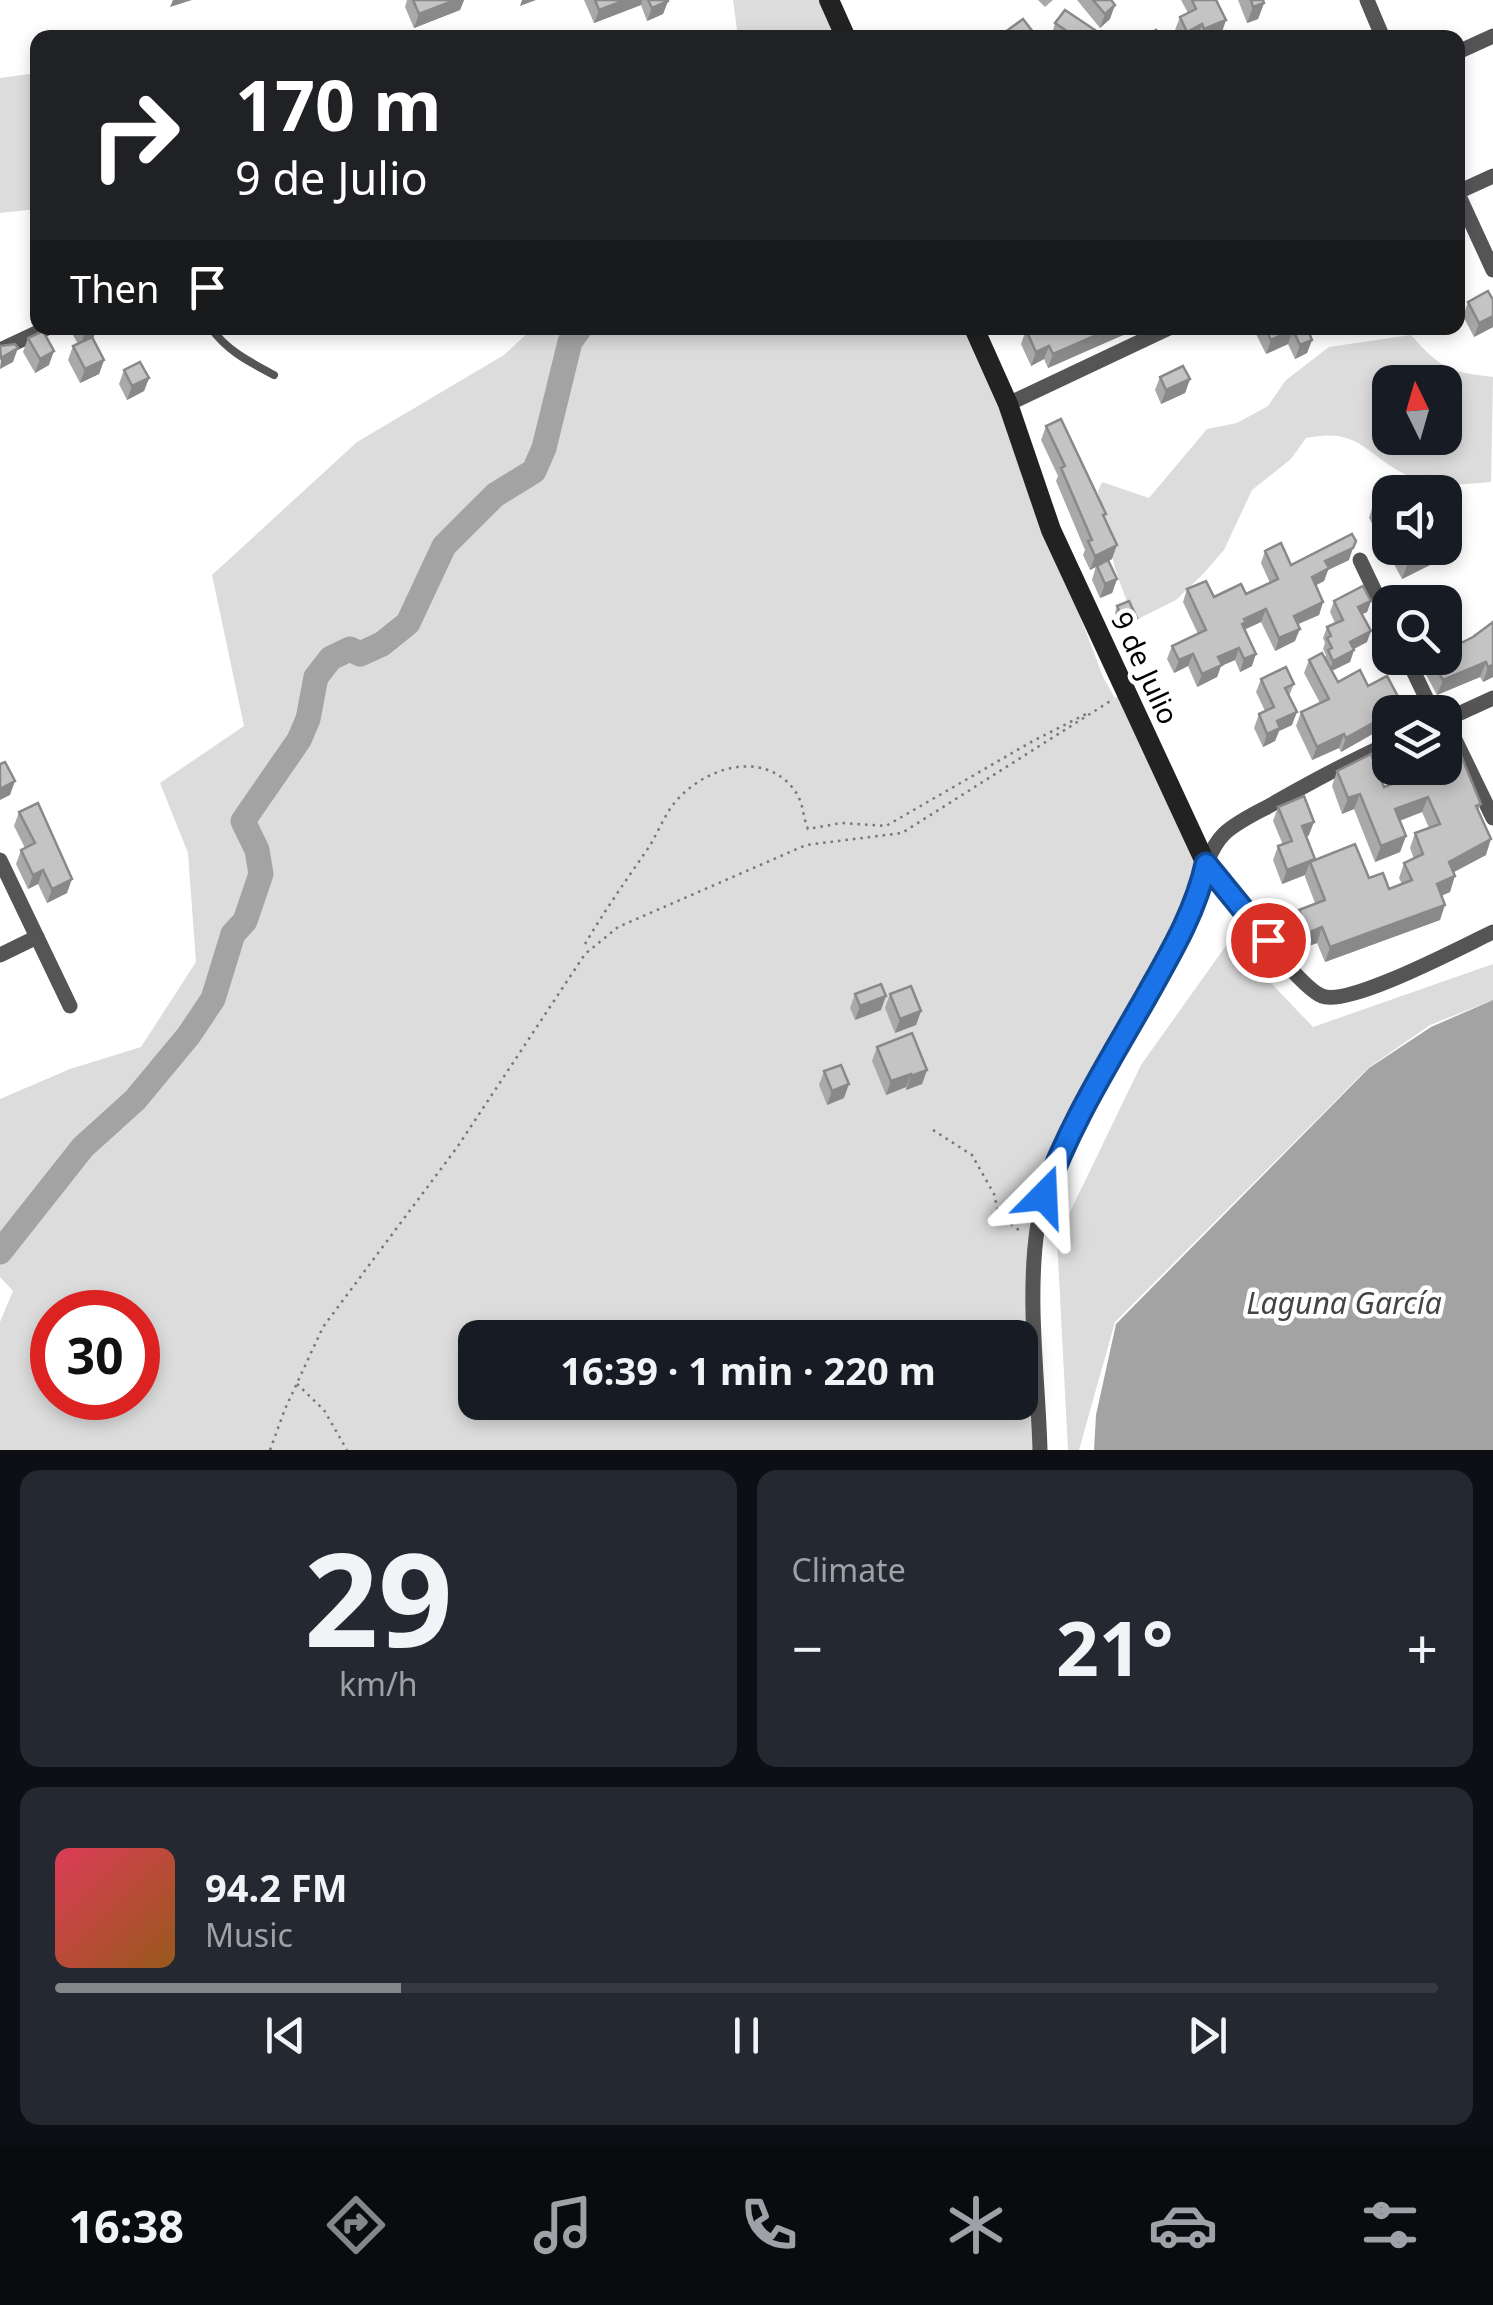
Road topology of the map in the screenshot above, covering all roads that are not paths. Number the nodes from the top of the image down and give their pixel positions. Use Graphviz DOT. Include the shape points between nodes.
graph roads {
  1 [pos="830,0"];
  2 [pos="1366,0"];
  3 [pos="843,30"];
  4 [pos="1379,30"];
  5 [pos="1493,36"];
  6 [pos="1465,49"];
  7 [pos="1493,176"];
  8 [pos="1465,190"];
  9 [pos="1465,208"];
  10 [pos="1493,270"];
  11 [pos="32,335"];
  12 [pos="219,335"];
  13 [pos="977,335"];
  14 [pos="1154,335"];
  15 [pos="0,350"];
  16 [pos="274,375"];
  17 [pos="1008,404"];
  18 [pos="1360,560"];
  19 [pos="1372,585"];
  20 [pos="1493,698"];
  21 [pos="1462,712"];
  22 [pos="1372,752"];
  23 [pos="1462,755"];
  24 [pos="1493,818"];
  25 [pos="0,860"];
  26 [pos="1206,864"];
  27 [pos="1493,932"];
  28 [pos="37,937"];
  29 [pos="0,955"];
  30 [pos="70,1006"];
  31 [pos="1040,1450"];
  1 -- 3 [label="main road"];
  2 -- 4 [label="street"];
  5 -- 6 [label="street"];
  7 -- 8 [label="street"];
  9 -- 10 [label="street"];
  11 -- 15 [label="street"];
  12 -- 16 [label="lane" via="242,358"];
  13 -- 17 [label="main road, 9 de Julio"];
  14 -- 17 [label="street"];
  17 -- 26 [label="main road, 9 de Julio" via="1052,530"];
  18 -- 19 [label="street"];
  20 -- 21 [label="street"];
  22 -- 26 [label="street" via="1222,835"];
  23 -- 24 [label="street"];
  25 -- 28 [label="street"];
  26 -- 27 [label="street, 9 de Julio" via="1300,979 1323,997 1370,988"];
  26 -- 31 [label="street" via="1182,934 1059,1154 1044,1196 1034,1287"];
  28 -- 29 [label="street"];
  28 -- 30 [label="street"];
}
